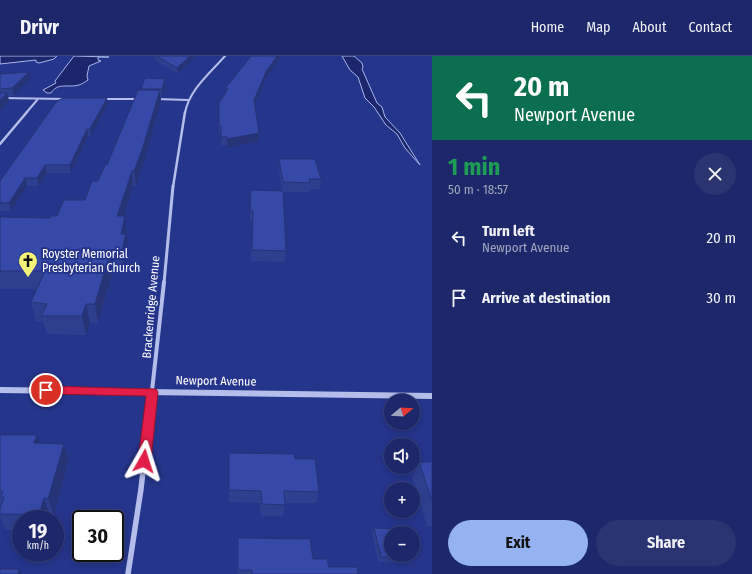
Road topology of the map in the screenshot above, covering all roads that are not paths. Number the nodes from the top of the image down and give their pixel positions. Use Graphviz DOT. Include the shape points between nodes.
graph roads {
  1 [pos="225,56"];
  2 [pos="0,98"];
  3 [pos="38,99"];
  4 [pos="66,99"];
  5 [pos="95,99"];
  6 [pos="141,99"];
  7 [pos="149,99"];
  8 [pos="188,100"];
  9 [pos="0,144"];
  10 [pos="0,390"];
  11 [pos="152,392"];
  12 [pos="432,396"];
  13 [pos="128,574"];
  1 -- 8 [label="street, Brackenridge Avenue"];
  2 -- 3 [label="street"];
  3 -- 4 [label="street"];
  3 -- 9 [label="street"];
  5 -- 6 [label="street"];
  7 -- 8 [label="street"];
  8 -- 11 [label="street, Brackenridge Avenue" via="175,168"];
  10 -- 11 [label="street, Newport Avenue"];
  11 -- 12 [label="street, Newport Avenue"];
  11 -- 13 [label="street, Brackenridge Avenue"];
}
